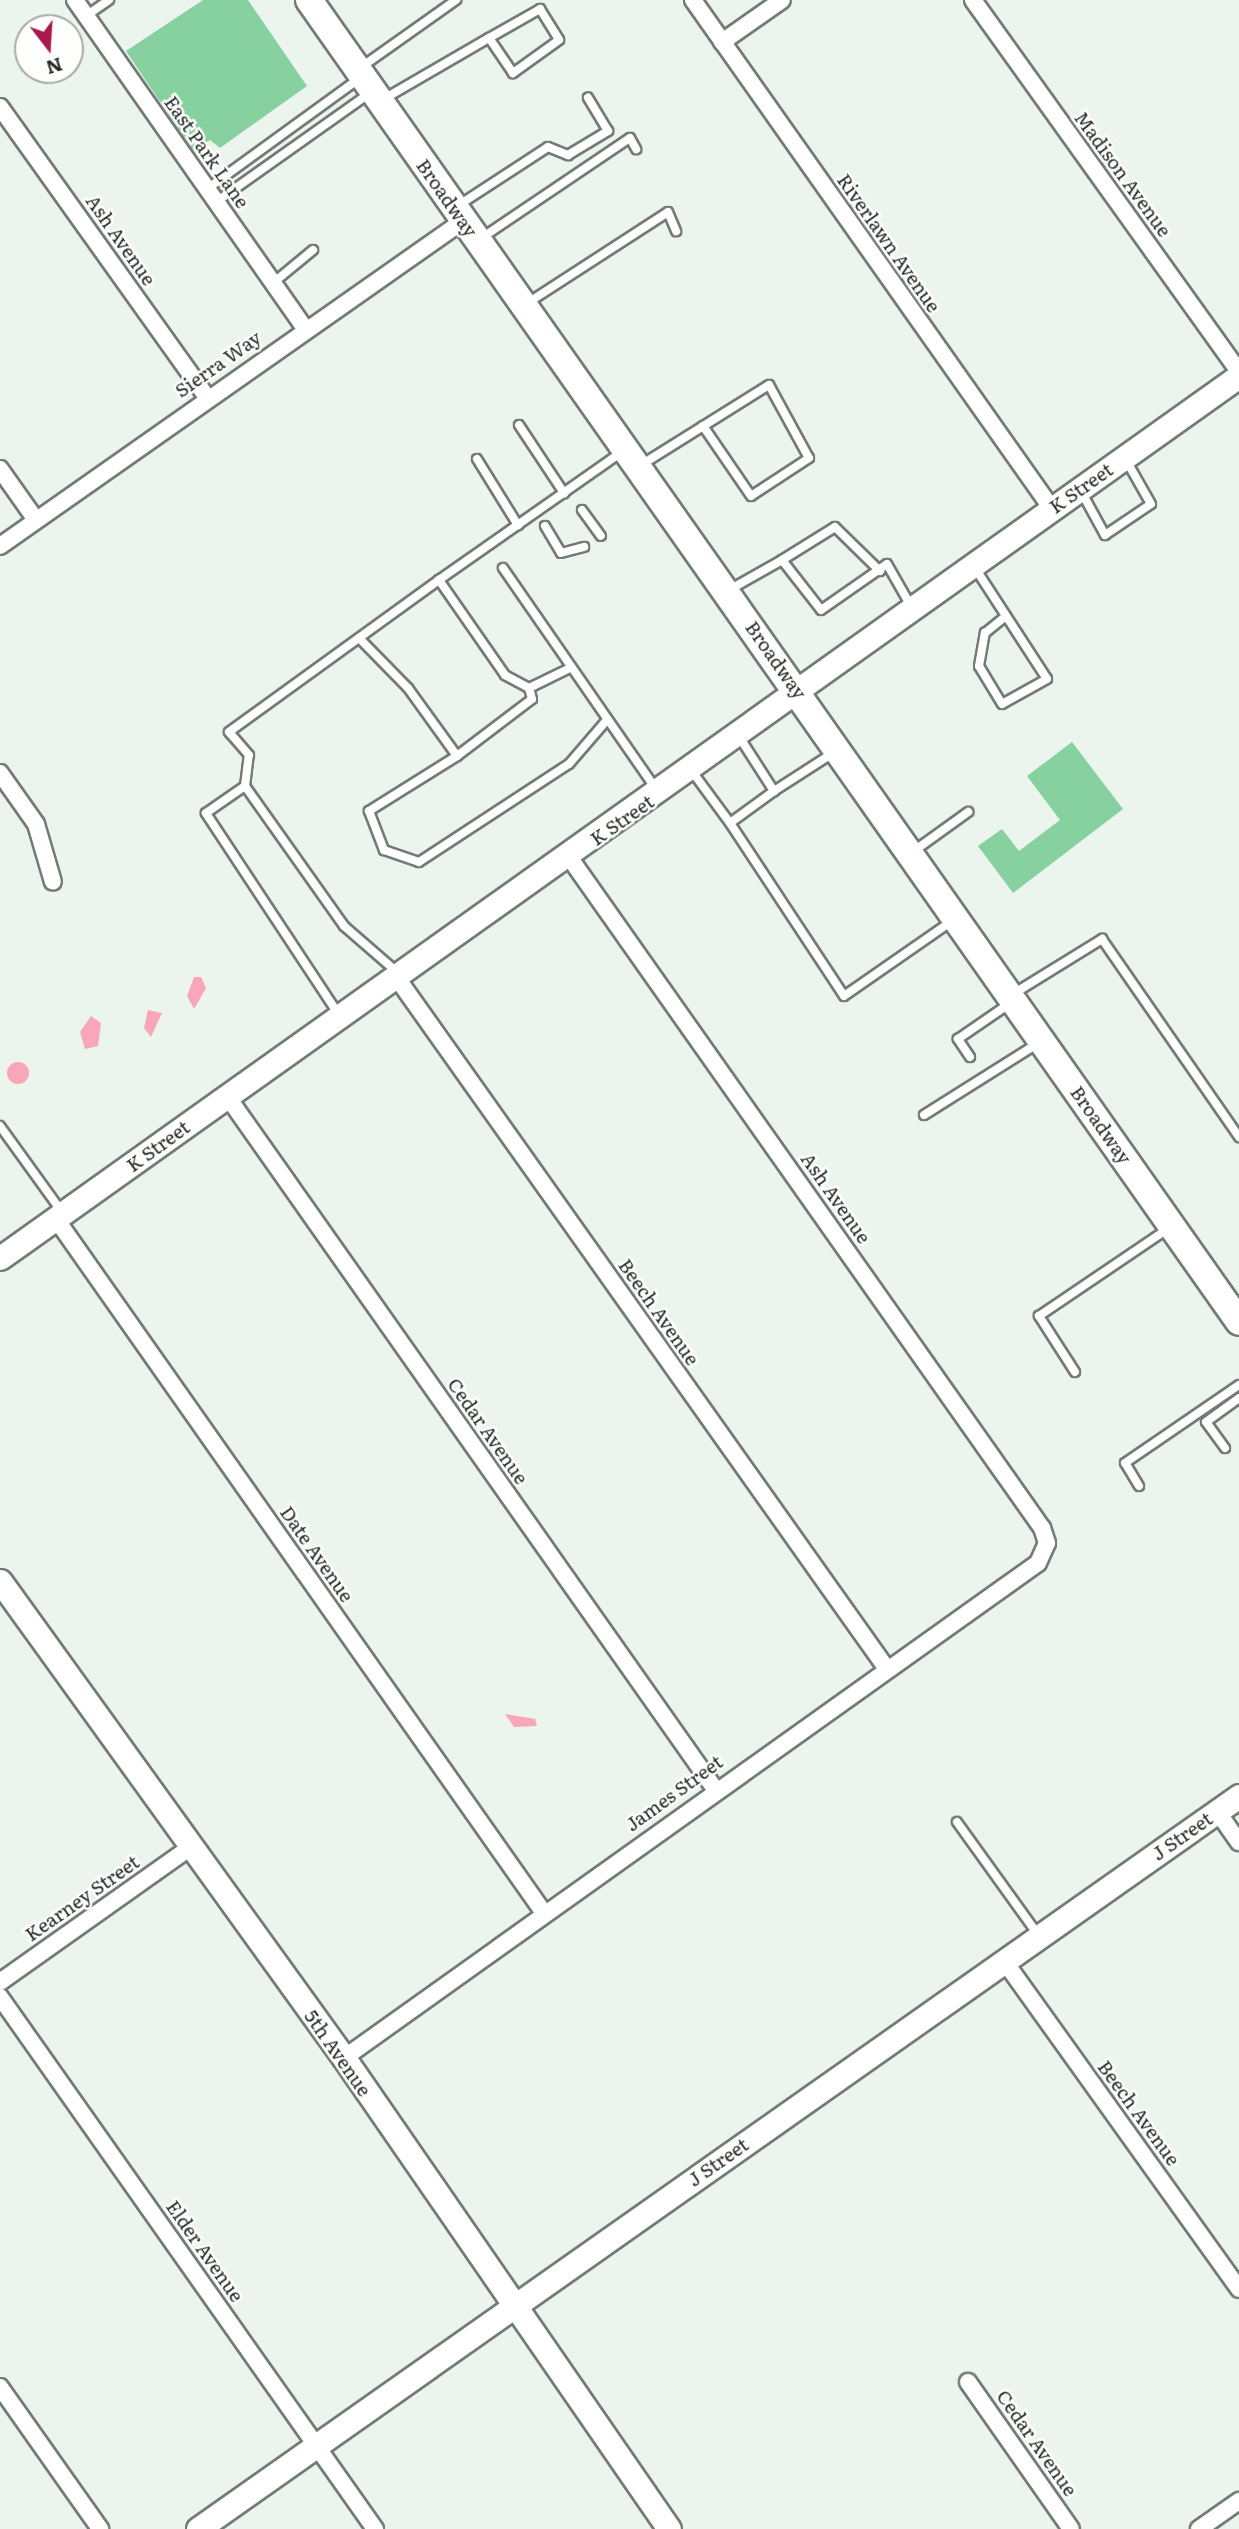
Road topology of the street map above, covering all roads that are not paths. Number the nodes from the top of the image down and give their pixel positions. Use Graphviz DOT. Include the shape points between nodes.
graph roads {
  1 [pos="75,0"];
  2 [pos="109,0"];
  3 [pos="309,0"];
  4 [pos="456,0"];
  5 [pos="693,0"];
  6 [pos="782,0"];
  7 [pos="973,0"];
  8 [pos="86,16"];
  9 [pos="489,38"];
  10 [pos="722,42"];
  11 [pos="368,85"];
  12 [pos="588,98"];
  13 [pos="0,107"];
  14 [pos="636,149"];
  15 [pos="212,195"];
  16 [pos="465,224"];
  17 [pos="676,231"];
  18 [pos="313,250"];
  19 [pos="273,283"];
  20 [pos="523,306"];
  21 [pos="305,329"];
  22 [pos="1239,374"];
  23 [pos="207,397"];
  24 [pos="519,425"];
  25 [pos="703,426"];
  26 [pos="1125,457"];
  27 [pos="632,458"];
  28 [pos="477,460"];
  29 [pos="0,469"];
  30 [pos="1080,489"];
  31 [pos="564,493"];
  32 [pos="1052,509"];
  33 [pos="582,510"];
  34 [pos="36,520"];
  35 [pos="518,525"];
  36 [pos="545,526"];
  37 [pos="601,536"];
  38 [pos="0,546"];
  39 [pos="584,547"];
  40 [pos="782,560"];
  41 [pos="973,565"];
  42 [pos="503,568"];
  43 [pos="880,571"];
  44 [pos="439,580"];
  45 [pos="727,591"];
  46 [pos="913,608"];
  47 [pos="1006,616"];
  48 [pos="359,638"];
  49 [pos="568,669"];
  50 [pos="529,688"];
  51 [pos="798,691"];
  52 [pos="606,721"];
  53 [pos="737,733"];
  54 [pos="838,749"];
  55 [pos="457,756"];
  56 [pos="688,767"];
  57 [pos="0,773"];
  58 [pos="245,786"];
  59 [pos="774,791"];
  60 [pos="660,794"];
  61 [pos="968,812"];
  62 [pos="730,823"];
  63 [pos="911,853"];
  64 [pos="569,857"];
  65 [pos="53,882"];
  66 [pos="956,918"];
  67 [pos="399,977"];
  68 [pos="1012,998"];
  69 [pos="341,1018"];
  70 [pos="1042,1041"];
  71 [pos="970,1057"];
  72 [pos="227,1097"];
  73 [pos="924,1115"];
  74 [pos="0,1126"];
  75 [pos="1239,1137"];
  76 [pos="59,1216"];
  77 [pos="1172,1226"];
  78 [pos="0,1258"];
  79 [pos="1239,1322"];
  80 [pos="1075,1372"];
  81 [pos="1239,1385"];
  82 [pos="1239,1398"];
  83 [pos="1224,1448"];
  84 [pos="1139,1486"];
  85 [pos="1032,1567"];
  86 [pos="0,1581"];
  87 [pos="887,1669"];
  88 [pos="715,1789"];
  89 [pos="1239,1796"];
  90 [pos="1217,1811"];
  91 [pos="957,1822"];
  92 [pos="1239,1842"];
  93 [pos="188,1849"];
  94 [pos="544,1913"];
  95 [pos="1040,1938"];
  96 [pos="1005,1962"];
  97 [pos="0,1982"];
  98 [pos="0,1997"];
  99 [pos="344,2058"];
  100 [pos="1239,2289"];
  101 [pos="511,2308"];
  102 [pos="968,2382"];
  103 [pos="0,2387"];
  104 [pos="316,2446"];
  105 [pos="1239,2501"];
  106 [pos="1220,2523"];
  107 [pos="100,2529"];
  108 [pos="198,2529"];
  109 [pos="375,2529"];
  110 [pos="669,2529"];
  111 [pos="1071,2529"];
  112 [pos="1199,2529"];
  1 -- 8 [label="street, East Park Lane"];
  2 -- 8 [label="lane"];
  3 -- 11 [label="main road, Broadway"];
  4 -- 11 [label="lane"];
  5 -- 10 [label="street, Riverlawn Avenue"];
  6 -- 10 [label="street"];
  7 -- 22 [label="street, Madison Avenue"];
  8 -- 15 [label="street, East Park Lane"];
  9 -- 9 [label="lane" via="513,74 559,40 540,9"];
  9 -- 11 [label="lane"];
  10 -- 32 [label="street, Riverlawn Avenue"];
  11 -- 15 [label="lane"];
  11 -- 15 [label="lane"];
  11 -- 16 [label="main road, Broadway"];
  12 -- 16 [label="lane" via="608,131 568,155 548,147"];
  13 -- 23 [label="street, Ash Avenue"];
  14 -- 16 [label="lane" via="630,138"];
  15 -- 19 [label="street, East Park Lane"];
  16 -- 20 [label="main road, Broadway"];
  16 -- 21 [label="street, Sierra Way"];
  17 -- 20 [label="lane" via="668,212"];
  18 -- 19 [label="lane"];
  19 -- 21 [label="street, East Park Lane"];
  20 -- 27 [label="main road, Broadway"];
  21 -- 23 [label="street, Sierra Way"];
  22 -- 26 [label="street, K Street"];
  23 -- 34 [label="street, Sierra Way"];
  24 -- 31 [label="lane"];
  25 -- 25 [label="lane" via="769,385 809,458 751,496"];
  25 -- 27 [label="lane"];
  26 -- 30 [label="street, K Street"];
  26 -- 30 [label="lane" via="1151,504 1105,535"];
  27 -- 31 [label="lane"];
  27 -- 45 [label="main road, Broadway"];
  28 -- 35 [label="lane"];
  29 -- 34 [label="street"];
  30 -- 32 [label="street, K Street"];
  31 -- 35 [label="lane"];
  32 -- 41 [label="street, K Street"];
  33 -- 37 [label="lane"];
  34 -- 38 [label="street, Sierra Way"];
  35 -- 44 [label="lane"];
  36 -- 39 [label="lane" via="561,553"];
  40 -- 43 [label="lane" via="835,527"];
  40 -- 43 [label="lane" via="821,610"];
  40 -- 45 [label="lane"];
  41 -- 46 [label="street, K Street"];
  41 -- 47 [label="lane"];
  42 -- 49 [label="lane"];
  43 -- 46 [label="lane" via="887,564"];
  44 -- 48 [label="lane"];
  44 -- 50 [label="lane" via="505,675"];
  45 -- 51 [label="main road, Broadway"];
  46 -- 51 [label="street, K Street"];
  47 -- 47 [label="lane" via="1046,679 1002,704 979,666 985,633"];
  48 -- 55 [label="lane" via="408,688"];
  48 -- 58 [label="lane" via="229,732 249,755"];
  49 -- 50 [label="lane"];
  49 -- 52 [label="lane"];
  50 -- 55 [label="lane" via="532,699"];
  51 -- 53 [label="street, K Street"];
  51 -- 54 [label="main road, Broadway"];
  52 -- 55 [label="lane" via="569,764 419,862 384,850 369,811"];
  52 -- 60 [label="lane"];
  53 -- 56 [label="street, K Street"];
  53 -- 59 [label="lane"];
  54 -- 59 [label="lane"];
  54 -- 63 [label="main road, Broadway"];
  56 -- 60 [label="street, K Street"];
  56 -- 62 [label="lane"];
  57 -- 65 [label="street" via="36,824"];
  58 -- 67 [label="lane" via="344,926"];
  58 -- 69 [label="lane" via="206,813"];
  59 -- 62 [label="lane"];
  60 -- 64 [label="street, K Street"];
  61 -- 63 [label="lane"];
  62 -- 66 [label="lane" via="844,996"];
  63 -- 66 [label="main road, Broadway"];
  64 -- 67 [label="street, K Street"];
  64 -- 85 [label="street, Ash Avenue" via="1042,1528 1045,1551"];
  66 -- 68 [label="main road, Broadway"];
  67 -- 69 [label="street, K Street"];
  67 -- 87 [label="street, Beech Avenue"];
  68 -- 70 [label="main road, Broadway"];
  68 -- 71 [label="lane" via="958,1039"];
  68 -- 75 [label="lane" via="1102,939"];
  69 -- 72 [label="street, K Street"];
  70 -- 73 [label="lane"];
  70 -- 77 [label="main road, Broadway"];
  72 -- 76 [label="street, K Street"];
  72 -- 88 [label="street, Cedar Avenue"];
  74 -- 76 [label="lane"];
  76 -- 78 [label="street, K Street"];
  76 -- 94 [label="street, Date Avenue"];
  77 -- 79 [label="main road, Broadway"];
  77 -- 80 [label="lane" via="1039,1316"];
  81 -- 84 [label="lane" via="1125,1463"];
  82 -- 83 [label="lane" via="1206,1422"];
  85 -- 87 [label="street, James Street"];
  86 -- 93 [label="street, 5th Avenue"];
  87 -- 88 [label="street, James Street"];
  88 -- 94 [label="street, James Street"];
  89 -- 90 [label="street, J Street"];
  90 -- 92 [label="street"];
  90 -- 95 [label="street, J Street"];
  91 -- 95 [label="lane"];
  93 -- 97 [label="street, Kearney Street"];
  93 -- 99 [label="street, 5th Avenue"];
  94 -- 99 [label="street, James Street"];
  95 -- 96 [label="street, J Street"];
  96 -- 100 [label="street, Beech Avenue"];
  96 -- 101 [label="street, J Street"];
  98 -- 104 [label="street, Elder Avenue"];
  99 -- 101 [label="street, 5th Avenue"];
  101 -- 104 [label="street, J Street"];
  101 -- 110 [label="street, 5th Avenue"];
  102 -- 111 [label="street, Cedar Avenue"];
  103 -- 107 [label="street"];
  104 -- 108 [label="street, J Street"];
  104 -- 109 [label="street, Elder Avenue"];
  105 -- 106 [label="street"];
  106 -- 112 [label="street"];
}
